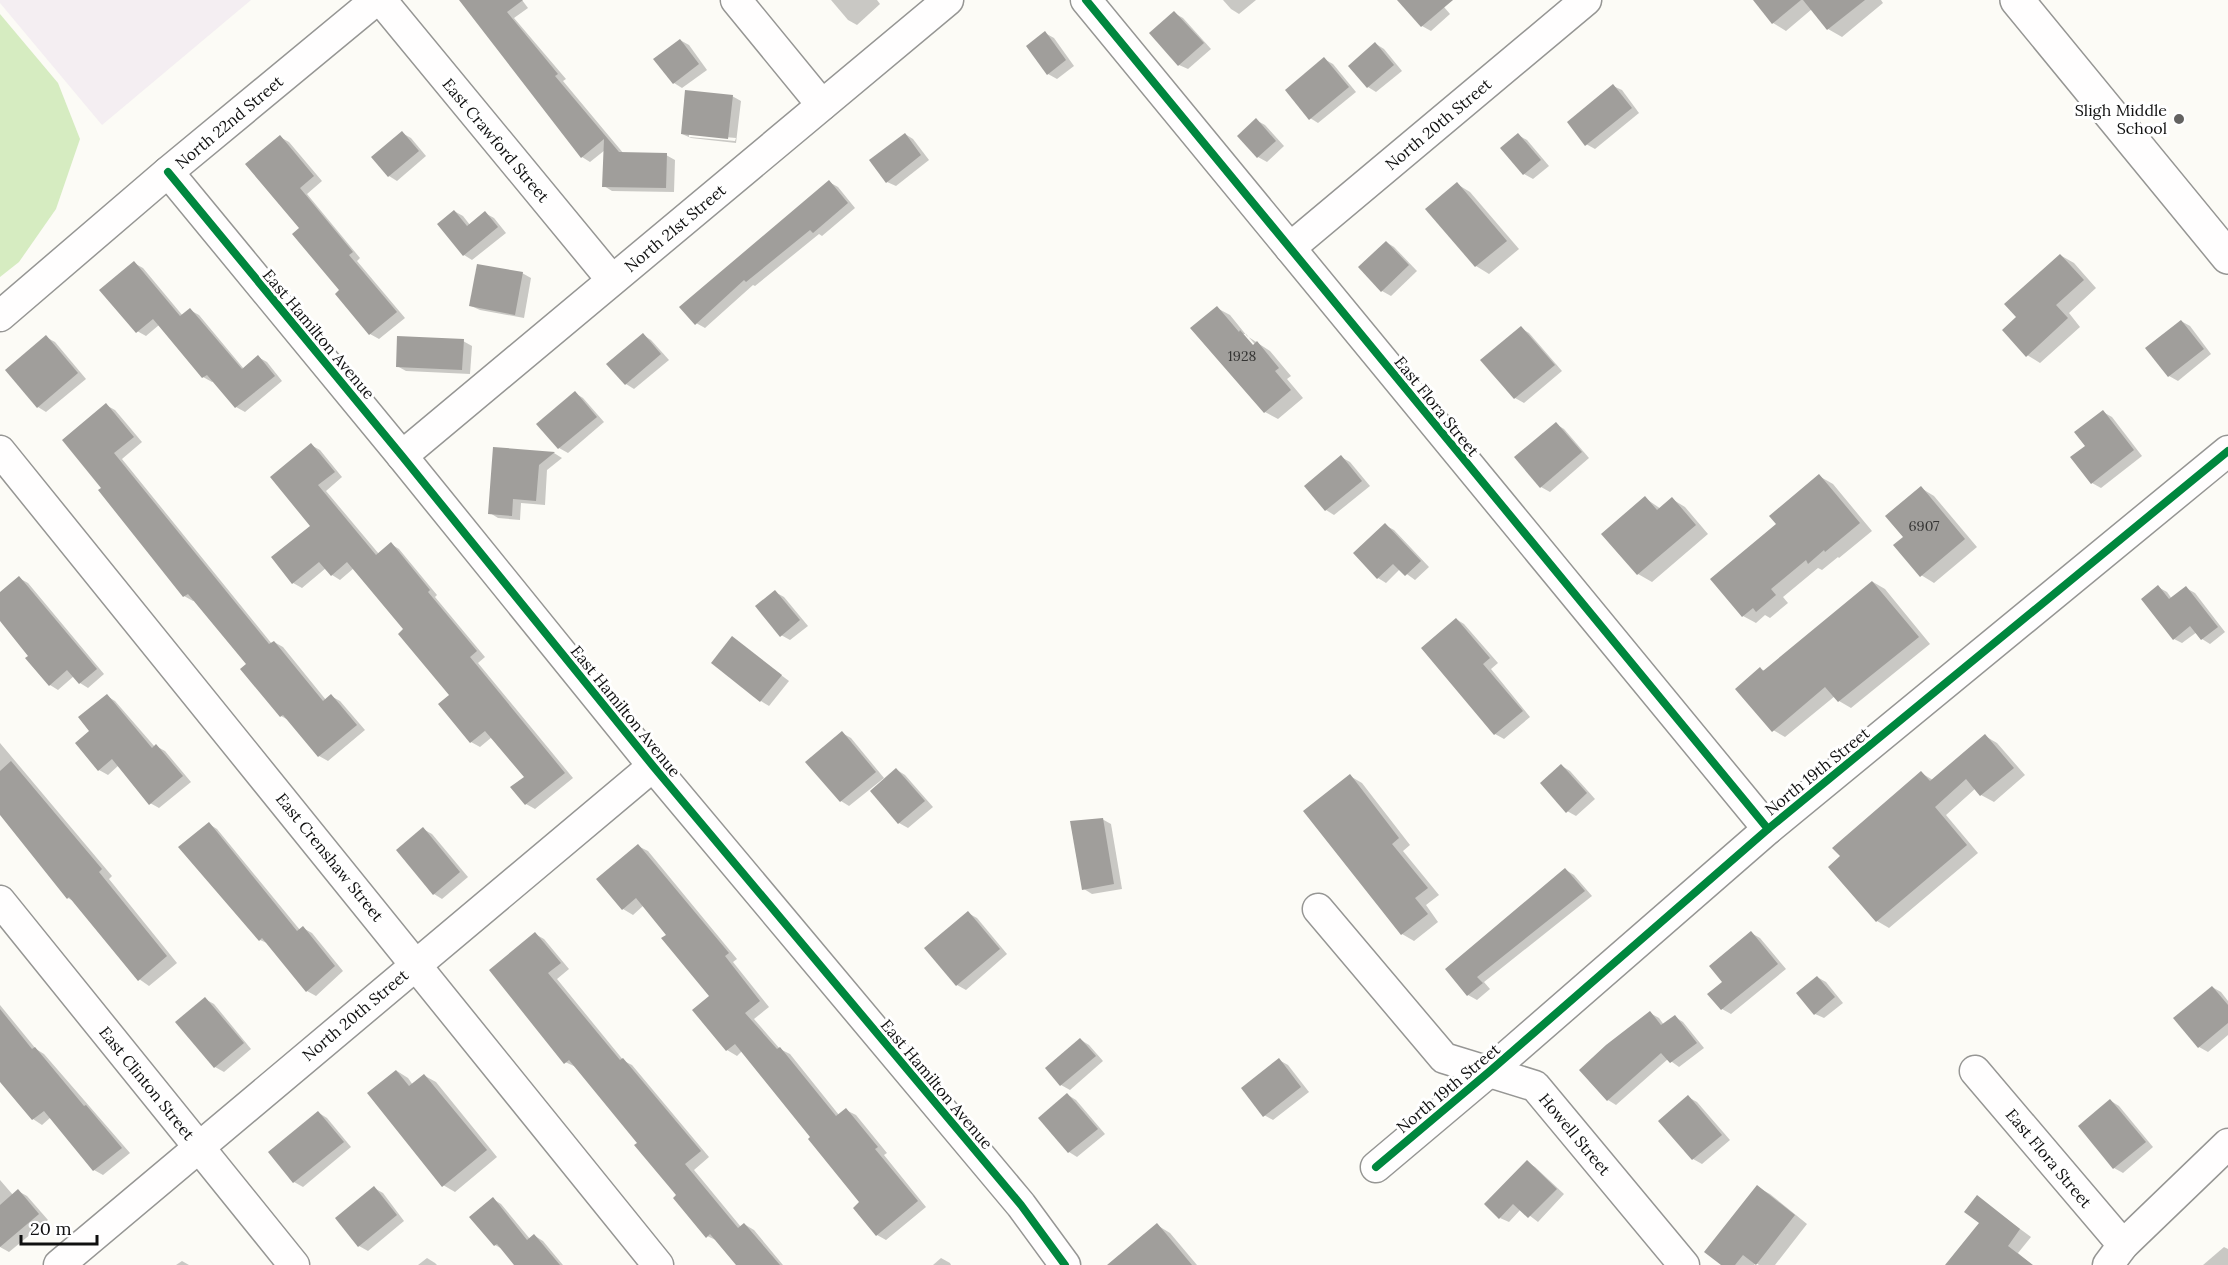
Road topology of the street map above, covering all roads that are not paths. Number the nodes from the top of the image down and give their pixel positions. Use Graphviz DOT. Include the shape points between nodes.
graph roads {
  1 [pos="376,0"];
  2 [pos="381,0"];
  3 [pos="736,0"];
  4 [pos="948,0"];
  5 [pos="1086,0"];
  6 [pos="1586,0"];
  7 [pos="2017,0"];
  8 [pos="822,105"];
  9 [pos="168,172"];
  10 [pos="1290,248"];
  11 [pos="2228,257"];
  12 [pos="612,280"];
  13 [pos="0,316"];
  14 [pos="0,451"];
  15 [pos="2228,451"];
  16 [pos="402,456"];
  17 [pos="653,766"];
  18 [pos="1768,829"];
  19 [pos="0,901"];
  20 [pos="1318,909"];
  21 [pos="416,963"];
  22 [pos="1490,1071"];
  23 [pos="1975,1071"];
  24 [pos="2228,1144"];
  25 [pos="199,1147"];
  26 [pos="1376,1167"];
  27 [pos="2116,1255"];
  28 [pos="59,1265"];
  29 [pos="294,1265"];
  30 [pos="658,1265"];
  31 [pos="1065,1265"];
  32 [pos="1684,1265"];
  1 -- 9 [label="street, North 22nd Street"];
  2 -- 12 [label="street, East Crawford Street"];
  3 -- 8 [label="street"];
  4 -- 8 [label="street, North 21st Street"];
  5 -- 10 [label="street, East Flora Street"];
  6 -- 10 [label="street, North 20th Street"];
  7 -- 11 [label="street"];
  8 -- 12 [label="street, North 21st Street"];
  9 -- 13 [label="street, North 22nd Street"];
  9 -- 16 [label="street, East Hamilton Avenue"];
  10 -- 18 [label="street, East Flora Street"];
  12 -- 16 [label="street, North 21st Street"];
  14 -- 21 [label="street, East Crenshaw Street"];
  15 -- 18 [label="street, North 19th Street"];
  16 -- 17 [label="street, East Hamilton Avenue"];
  17 -- 21 [label="street, North 20th Street"];
  17 -- 31 [label="street, East Hamilton Avenue" via="1021,1205"];
  18 -- 22 [label="street, North 19th Street"];
  19 -- 25 [label="street, East Clinton Street"];
  20 -- 22 [label="street, Howell Street" via="1444,1058"];
  21 -- 25 [label="street, North 20th Street"];
  21 -- 30 [label="street, East Crenshaw Street"];
  22 -- 26 [label="street, North 19th Street"];
  22 -- 32 [label="street, Howell Street" via="1535,1086"];
  23 -- 27 [label="street, East Flora Street"];
  24 -- 27 [label="street"];
  25 -- 28 [label="street, North 20th Street"];
  25 -- 29 [label="street, East Clinton Street"];
}
